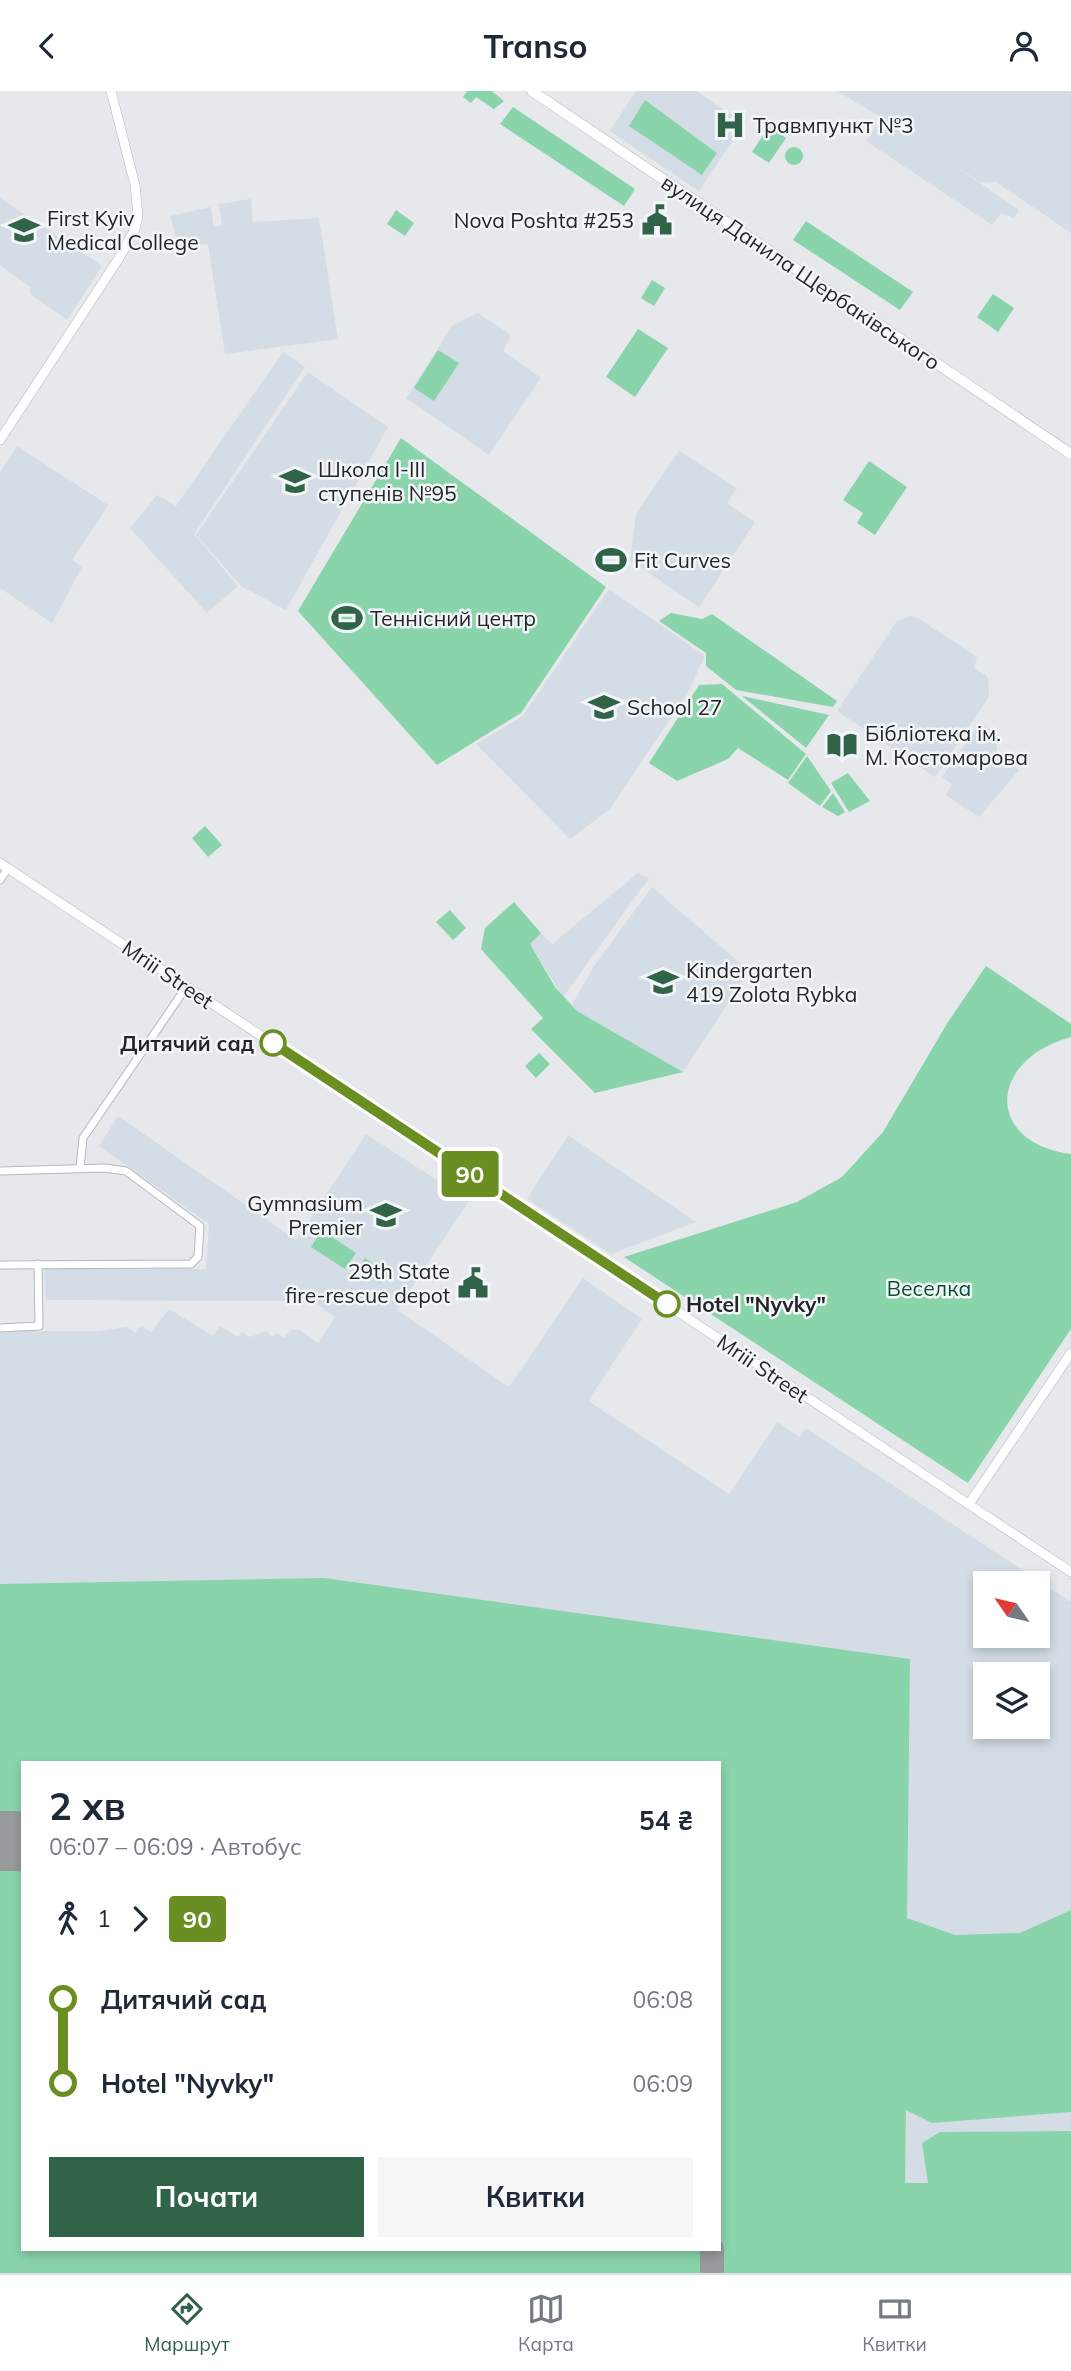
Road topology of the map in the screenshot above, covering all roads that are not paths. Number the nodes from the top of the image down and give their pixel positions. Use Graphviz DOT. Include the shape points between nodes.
graph roads {
  1 [pos="111,91"];
  2 [pos="532,91"];
  3 [pos="0,440"];
  4 [pos="1071,454"];
  5 [pos="4,865"];
  6 [pos="0,880"];
  7 [pos="187,986"];
  8 [pos="80,1168"];
  9 [pos="0,1171"];
  10 [pos="38,1264"];
  11 [pos="0,1265"];
  12 [pos="0,1328"];
  13 [pos="1071,1353"];
  14 [pos="969,1504"];
  15 [pos="1069,1569"];
  1 -- 3 [label="street" via="135,185 135,229"];
  2 -- 4 [label="main road, вулиця Данила Щербаківського"];
  5 -- 6 [label="street"];
  5 -- 7 [label="street, Mriii Street"];
  7 -- 8 [label="street" via="83,1138"];
  7 -- 14 [label="street, Mriii Street"];
  8 -- 9 [label="street"];
  8 -- 10 [label="street" via="130,1172 198,1221 198,1257 191,1264"];
  10 -- 11 [label="street"];
  10 -- 12 [label="street" via="39,1326"];
  13 -- 14 [label="street"];
  14 -- 15 [label="street, Mriii Street"];
}
